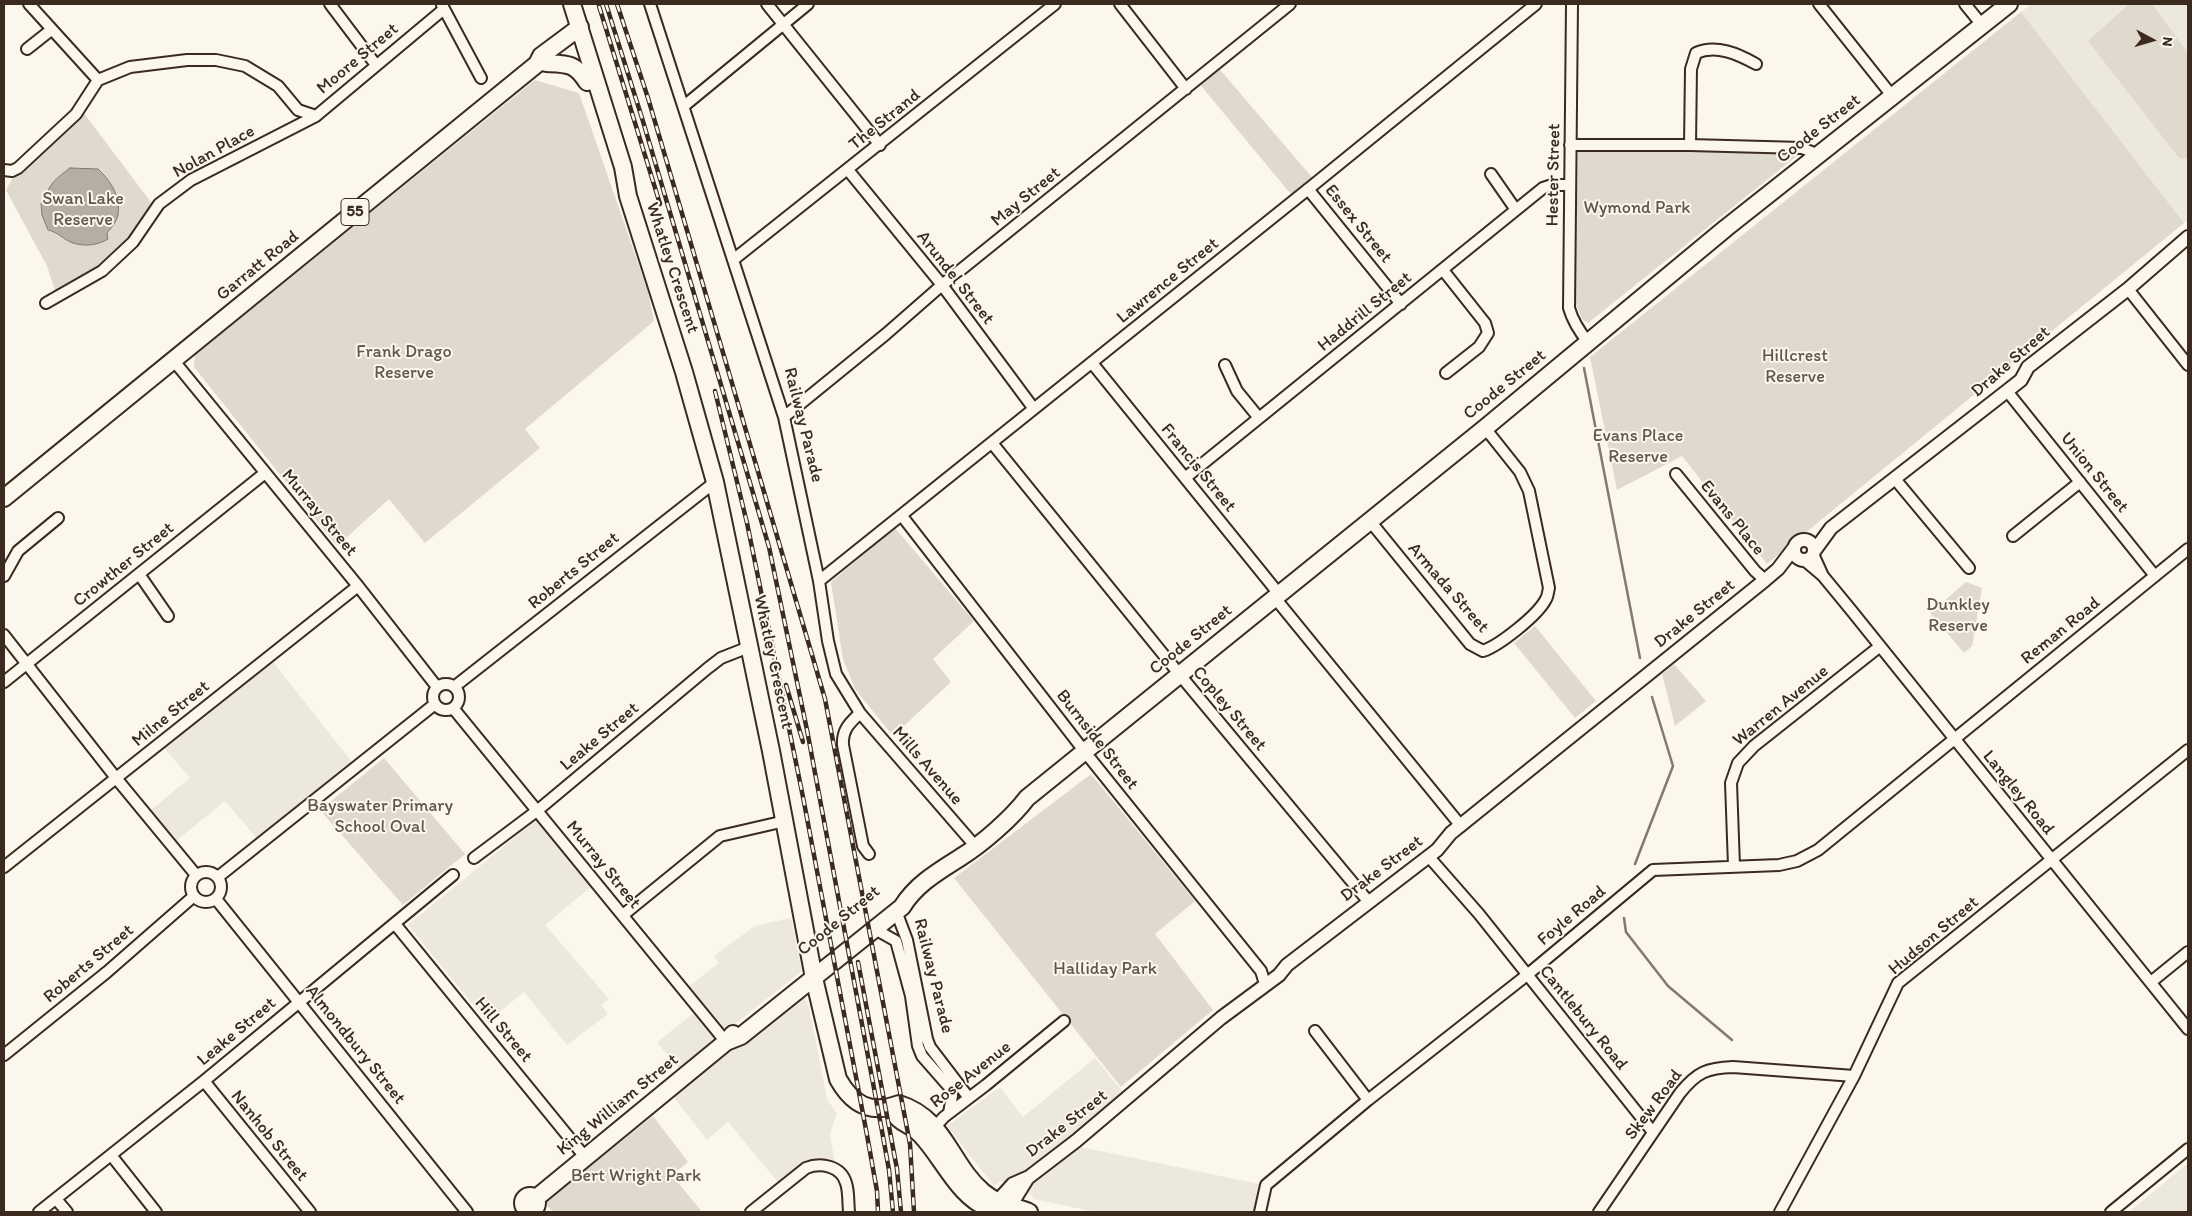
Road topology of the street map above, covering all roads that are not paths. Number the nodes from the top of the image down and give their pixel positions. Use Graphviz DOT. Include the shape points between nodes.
graph roads {
  1 [pos="29,4"];
  2 [pos="330,4"];
  3 [pos="561,4"];
  4 [pos="572,4"];
  5 [pos="650,4"];
  6 [pos="767,4"];
  7 [pos="808,4"];
  8 [pos="1055,4"];
  9 [pos="1120,4"];
  10 [pos="1290,4"];
  11 [pos="1536,4"];
  12 [pos="1572,4"];
  13 [pos="1819,4"];
  14 [pos="1965,4"];
  15 [pos="2009,4"];
  16 [pos="443,6"];
  17 [pos="783,24"];
  18 [pos="1982,25"];
  19 [pos="51,30"];
  20 [pos="577,35"];
  21 [pos="27,49"];
  22 [pos="542,64"];
  23 [pos="1756,64"];
  24 [pos="376,65"];
  25 [pos="481,78"];
  26 [pos="98,80"];
  27 [pos="587,82"];
  28 [pos="1186,89"];
  29 [pos="1894,97"];
  30 [pos="684,106"];
  31 [pos="316,116"];
  32 [pos="880,145"];
  33 [pos="1570,145"];
  34 [pos="1690,145"];
  35 [pos="1819,155"];
  36 [pos="4,170"];
  37 [pos="848,170"];
  38 [pos="1491,174"];
  39 [pos="1570,185"];
  40 [pos="1308,189"];
  41 [pos="628,196"];
  42 [pos="1516,210"];
  43 [pos="2188,237"];
  44 [pos="734,260"];
  45 [pos="1443,270"];
  46 [pos="942,286"];
  47 [pos="2128,289"];
  48 [pos="46,303"];
  49 [pos="1401,304"];
  50 [pos="1588,342"];
  51 [pos="174,360"];
  52 [pos="1092,363"];
  53 [pos="1225,365"];
  54 [pos="2188,366"];
  55 [pos="1446,373"];
  56 [pos="2007,391"];
  57 [pos="1034,409"];
  58 [pos="784,417"];
  59 [pos="1259,418"];
  60 [pos="1484,428"];
  61 [pos="992,443"];
  62 [pos="265,473"];
  63 [pos="1676,474"];
  64 [pos="1185,478"];
  65 [pos="1895,479"];
  66 [pos="715,482"];
  67 [pos="2080,482"];
  68 [pos="4,498"];
  69 [pos="902,516"];
  70 [pos="58,518"];
  71 [pos="1370,521"];
  72 [pos="1831,528"];
  73 [pos="2013,536"];
  74 [pos="2188,549"];
  75 [pos="1805,554"];
  76 [pos="1969,568"];
  77 [pos="139,574"];
  78 [pos="4,576"];
  79 [pos="2155,576"];
  80 [pos="1765,580"];
  81 [pos="819,581"];
  82 [pos="358,586"];
  83 [pos="1277,596"];
  84 [pos="168,616"];
  85 [pos="4,635"];
  86 [pos="749,647"];
  87 [pos="1880,647"];
  88 [pos="27,664"];
  89 [pos="1180,675"];
  90 [pos="4,682"];
  91 [pos="437,687"];
  92 [pos="454,687"];
  93 [pos="435,704"];
  94 [pos="454,708"];
  95 [pos="860,713"];
  96 [pos="1954,739"];
  97 [pos="2188,750"];
  98 [pos="1085,752"];
  99 [pos="116,778"];
  100 [pos="1027,798"];
  101 [pos="538,810"];
  102 [pos="784,822"];
  103 [pos="1461,826"];
  104 [pos="970,840"];
  105 [pos="869,854"];
  106 [pos="1429,857"];
  107 [pos="474,858"];
  108 [pos="2052,860"];
  109 [pos="946,865"];
  110 [pos="1734,866"];
  111 [pos="4,868"];
  112 [pos="196,875"];
  113 [pos="453,875"];
  114 [pos="218,877"];
  115 [pos="910,894"];
  116 [pos="194,896"];
  117 [pos="216,899"];
  118 [pos="1368,901"];
  119 [pos="896,911"];
  120 [pos="623,915"];
  121 [pos="395,924"];
  122 [pos="874,928"];
  123 [pos="2188,952"];
  124 [pos="813,973"];
  125 [pos="1527,975"];
  126 [pos="2151,982"];
  127 [pos="794,983"];
  128 [pos="1265,984"];
  129 [pos="299,1002"];
  130 [pos="1064,1021"];
  131 [pos="2188,1029"];
  132 [pos="1315,1031"];
  133 [pos="726,1042"];
  134 [pos="4,1055"];
  135 [pos="1854,1076"];
  136 [pos="204,1080"];
  137 [pos="969,1098"];
  138 [pos="1368,1100"];
  139 [pos="949,1113"];
  140 [pos="929,1131"];
  141 [pos="1652,1131"];
  142 [pos="2188,1149"];
  143 [pos="111,1155"];
  144 [pos="585,1156"];
  145 [pos="56,1199"];
  146 [pos="991,1206"];
  147 [pos="530,1207"];
  148 [pos="39,1212"];
  149 [pos="67,1212"];
  150 [pos="156,1212"];
  151 [pos="310,1212"];
  152 [pos="467,1212"];
  153 [pos="510,1212"];
  154 [pos="752,1212"];
  155 [pos="849,1212"];
  156 [pos="1029,1212"];
  157 [pos="1260,1212"];
  158 [pos="1599,1212"];
  159 [pos="1780,1212"];
  160 [pos="2111,1212"];
  1 -- 19 [label="street"];
  2 -- 24 [label="street"];
  3 -- 20 [label="main road, Whatley Crescent"];
  4 -- 20 [label="main road, Whatley Crescent"];
  5 -- 30 [label="street, Railway Parade"];
  6 -- 17 [label="street"];
  7 -- 17 [label="street"];
  8 -- 32 [label="street, The Strand"];
  9 -- 28 [label="street"];
  10 -- 28 [label="street, May Street"];
  11 -- 40 [label="street, Lawrence Street"];
  12 -- 33 [label="street, Hester Street"];
  13 -- 29 [label="street"];
  14 -- 18 [label="street"];
  15 -- 18 [label="main road, Coode Street"];
  16 -- 24 [label="street, Moore Street"];
  16 -- 25 [label="street"];
  17 -- 30 [label="street"];
  17 -- 32 [label="street"];
  18 -- 29 [label="main road, Coode Street"];
  19 -- 21 [label="street"];
  19 -- 26 [label="street"];
  20 -- 22 [label="main road, Garratt Road / 55" via="541,56"];
  20 -- 27 [label="main road, Whatley Crescent"];
  20 -- 41 [label="main road, Whatley Crescent" via="624,167"];
  22 -- 27 [label="main road" via="572,65"];
  22 -- 51 [label="main road, Garratt Road / 55"];
  23 -- 34 [label="street" via="1743,56 1721,50 1696,53 1691,69"];
  24 -- 31 [label="street, Moore Street"];
  26 -- 31 [label="street" via="130,67 216,60 245,66 278,86 298,110"];
  26 -- 36 [label="street" via="76,114 18,168"];
  27 -- 41 [label="main road, Whatley Crescent" via="618,176"];
  28 -- 46 [label="street, May Street"];
  29 -- 35 [label="main road, Coode Street"];
  30 -- 44 [label="street, Railway Parade"];
  31 -- 48 [label="street, Nolan Place" via="191,180 159,204 133,242 102,271"];
  32 -- 37 [label="street, The Strand"];
  33 -- 34 [label="street"];
  33 -- 39 [label="street, Hester Street"];
  34 -- 35 [label="street" via="1802,148"];
  35 -- 50 [label="main road, Coode Street"];
  37 -- 44 [label="street, The Strand"];
  37 -- 46 [label="street, Arundel Street"];
  38 -- 42 [label="street"];
  39 -- 42 [label="street, Haddrill Street" via="1547,186"];
  39 -- 50 [label="street, Hester Street" via="1569,308 1575,324"];
  40 -- 49 [label="street, Essex Street"];
  40 -- 52 [label="street, Lawrence Street"];
  41 -- 66 [label="main road, Whatley Crescent"];
  42 -- 45 [label="street, Haddrill Street"];
  43 -- 47 [label="street, Drake Street"];
  44 -- 58 [label="street, Railway Parade"];
  45 -- 49 [label="street, Haddrill Street"];
  45 -- 55 [label="street" via="1485,322 1488,333 1480,347"];
  46 -- 57 [label="street, Arundel Street"];
  46 -- 58 [label="street, May Street"];
  47 -- 54 [label="street"];
  47 -- 56 [label="street, Drake Street" via="2028,367 2021,380"];
  49 -- 59 [label="street, Haddrill Street"];
  50 -- 60 [label="main road, Coode Street"];
  51 -- 62 [label="street, Murray Street"];
  51 -- 68 [label="main road, Garratt Road / 55"];
  52 -- 57 [label="street, Lawrence Street"];
  52 -- 64 [label="street, Francis Street"];
  53 -- 59 [label="street" via="1237,391"];
  56 -- 65 [label="street, Drake Street"];
  56 -- 67 [label="street, Union Street"];
  57 -- 61 [label="street, Lawrence Street"];
  58 -- 81 [label="street, Railway Parade"];
  59 -- 64 [label="street, Haddrill Street"];
  60 -- 71 [label="main road, Coode Street"];
  60 -- 71 [label="street, Armada Street" via="1520,472 1529,491 1549,588 1539,608 1496,646 1484,651 1470,644"];
  61 -- 69 [label="street, Lawrence Street"];
  61 -- 89 [label="street, Copley Street"];
  62 -- 77 [label="street, Crowther Street"];
  62 -- 82 [label="street, Murray Street"];
  63 -- 80 [label="street, Evans Place"];
  64 -- 83 [label="street, Francis Street"];
  65 -- 72 [label="street, Drake Street"];
  65 -- 76 [label="street"];
  66 -- 86 [label="main road, Whatley Crescent"];
  66 -- 92 [label="street, Roberts Street"];
  67 -- 73 [label="street"];
  67 -- 79 [label="street, Union Street"];
  69 -- 81 [label="street, Lawrence Street"];
  69 -- 98 [label="street, Burnside Street"];
  70 -- 78 [label="street" via="18,551"];
  71 -- 83 [label="main road, Coode Street"];
  72 -- 75 [label="street, Drake Street"];
  72 -- 75 [label="street, Drake Street" via="1799,541"];
  74 -- 79 [label="street, Reman Road"];
  75 -- 80 [label="street, Drake Street"];
  75 -- 87 [label="street, Langley Road"];
  77 -- 84 [label="street"];
  77 -- 88 [label="street, Crowther Street"];
  79 -- 96 [label="street, Reman Road"];
  80 -- 103 [label="street, Drake Street"];
  81 -- 95 [label="street, Railway Parade" via="836,674"];
  82 -- 91 [label="street, Murray Street"];
  82 -- 99 [label="street, Milne Street"];
  83 -- 89 [label="main road, Coode Street"];
  83 -- 103 [label="street, Francis Street"];
  85 -- 88 [label="street"];
  86 -- 101 [label="street, Leake Street" via="721,658 708,668"];
  86 -- 102 [label="main road, Whatley Crescent"];
  87 -- 96 [label="street, Langley Road"];
  87 -- 110 [label="street, Warren Avenue" via="1754,746 1738,763 1731,783"];
  88 -- 90 [label="street, Crowther Street"];
  88 -- 99 [label="street"];
  89 -- 98 [label="main road, Coode Street"];
  89 -- 118 [label="street, Copley Street"];
  91 -- 92 [label="street" via="445,684"];
  91 -- 93 [label="street" via="433,695"];
  92 -- 94 [label="street" via="459,695"];
  93 -- 94 [label="street" via="445,710"];
  93 -- 114 [label="street"];
  94 -- 101 [label="street, Murray Street"];
  95 -- 104 [label="street, Mills Avenue"];
  95 -- 105 [label="street" via="842,735 863,846"];
  96 -- 108 [label="street, Langley Road"];
  96 -- 110 [label="street, Foyle Road" via="1818,850 1797,861 1778,865"];
  97 -- 108 [label="street, Hudson Street"];
  98 -- 100 [label="main road, Coode Street"];
  98 -- 128 [label="street, Burnside Street" via="1261,971"];
  99 -- 111 [label="street, Milne Street"];
  99 -- 112 [label="street"];
  100 -- 104 [label="main road, Coode Street"];
  100 -- 109 [label="main road, Coode Street" via="1005,822"];
  101 -- 107 [label="street, Leake Street"];
  101 -- 120 [label="street, Murray Street"];
  102 -- 120 [label="street" via="720,836"];
  102 -- 124 [label="main road, Whatley Crescent"];
  103 -- 106 [label="street, Drake Street"];
  104 -- 109 [label="main road, Coode Street" via="956,850"];
  106 -- 118 [label="street, Drake Street"];
  106 -- 125 [label="street, Cantlebury Road"];
  108 -- 126 [label="street, Langley Road"];
  108 -- 135 [label="street, Hudson Street" via="1898,983"];
  109 -- 115 [label="main road, Coode Street"];
  110 -- 125 [label="street, Foyle Road" via="1653,870"];
  112 -- 114 [label="street" via="205,871"];
  112 -- 116 [label="street" via="191,886"];
  113 -- 121 [label="street, Leake Street"];
  114 -- 117 [label="street" via="222,886"];
  115 -- 119 [label="main road, Coode Street"];
  115 -- 124 [label="main road, Coode Street" via="901,896"];
  116 -- 117 [label="street" via="202,902"];
  116 -- 134 [label="street, Roberts Street"];
  117 -- 129 [label="street, Almondbury Street"];
  118 -- 128 [label="street, Drake Street"];
  119 -- 122 [label="main road, Coode Street"];
  119 -- 137 [label="street, Railway Parade" via="907,940 930,1047"];
  120 -- 133 [label="street, Murray Street"];
  121 -- 129 [label="street, Leake Street"];
  121 -- 144 [label="street, Hill Street"];
  122 -- 124 [label="main road, Coode Street"];
  122 -- 139 [label="street, Railway Parade" via="896,940 911,996 918,1046 922,1056 950,1088"];
  123 -- 126 [label="street"];
  124 -- 127 [label="main road, Coode Street"];
  124 -- 133 [label="main road, King William Street" via="741,1036"];
  124 -- 140 [label="main road, Whatley Crescent" via="838,1079 847,1094 865,1107 891,1108 899,1104 912,1108"];
  125 -- 138 [label="street, Foyle Road"];
  125 -- 141 [label="street, Cantlebury Road"];
  126 -- 131 [label="street, Langley Road"];
  127 -- 133 [label="main road, King William Street" via="736,1030"];
  128 -- 146 [label="street, Drake Street" via="1088,1131 1029,1177 1013,1184"];
  129 -- 136 [label="street, Leake Street"];
  129 -- 152 [label="street, Almondbury Street"];
  130 -- 137 [label="street, Rose Avenue"];
  132 -- 138 [label="street"];
  133 -- 144 [label="main road, King William Street"];
  135 -- 141 [label="street, Skew Road" via="1733,1067 1701,1072 1690,1081"];
  135 -- 159 [label="street, Hudson Street"];
  136 -- 143 [label="street, Leake Street"];
  136 -- 151 [label="street, Nanhob Street"];
  137 -- 139 [label="street, Rose Avenue"];
  138 -- 157 [label="street, Foyle Road" via="1266,1185"];
  139 -- 140 [label="street, Rose Avenue"];
  140 -- 146 [label="main road"];
  140 -- 146 [label="main road" via="944,1167"];
  141 -- 158 [label="street, Skew Road"];
  142 -- 160 [label="street"];
  143 -- 145 [label="street, Leake Street"];
  143 -- 150 [label="street"];
  144 -- 147 [label="main road, King William Street"];
  145 -- 148 [label="street, Leake Street"];
  145 -- 149 [label="street"];
  146 -- 156 [label="main road"];
  147 -- 153 [label="main road, King William Street"];
  154 -- 155 [label="street" via="813,1165 836,1170 847,1184"];
}
